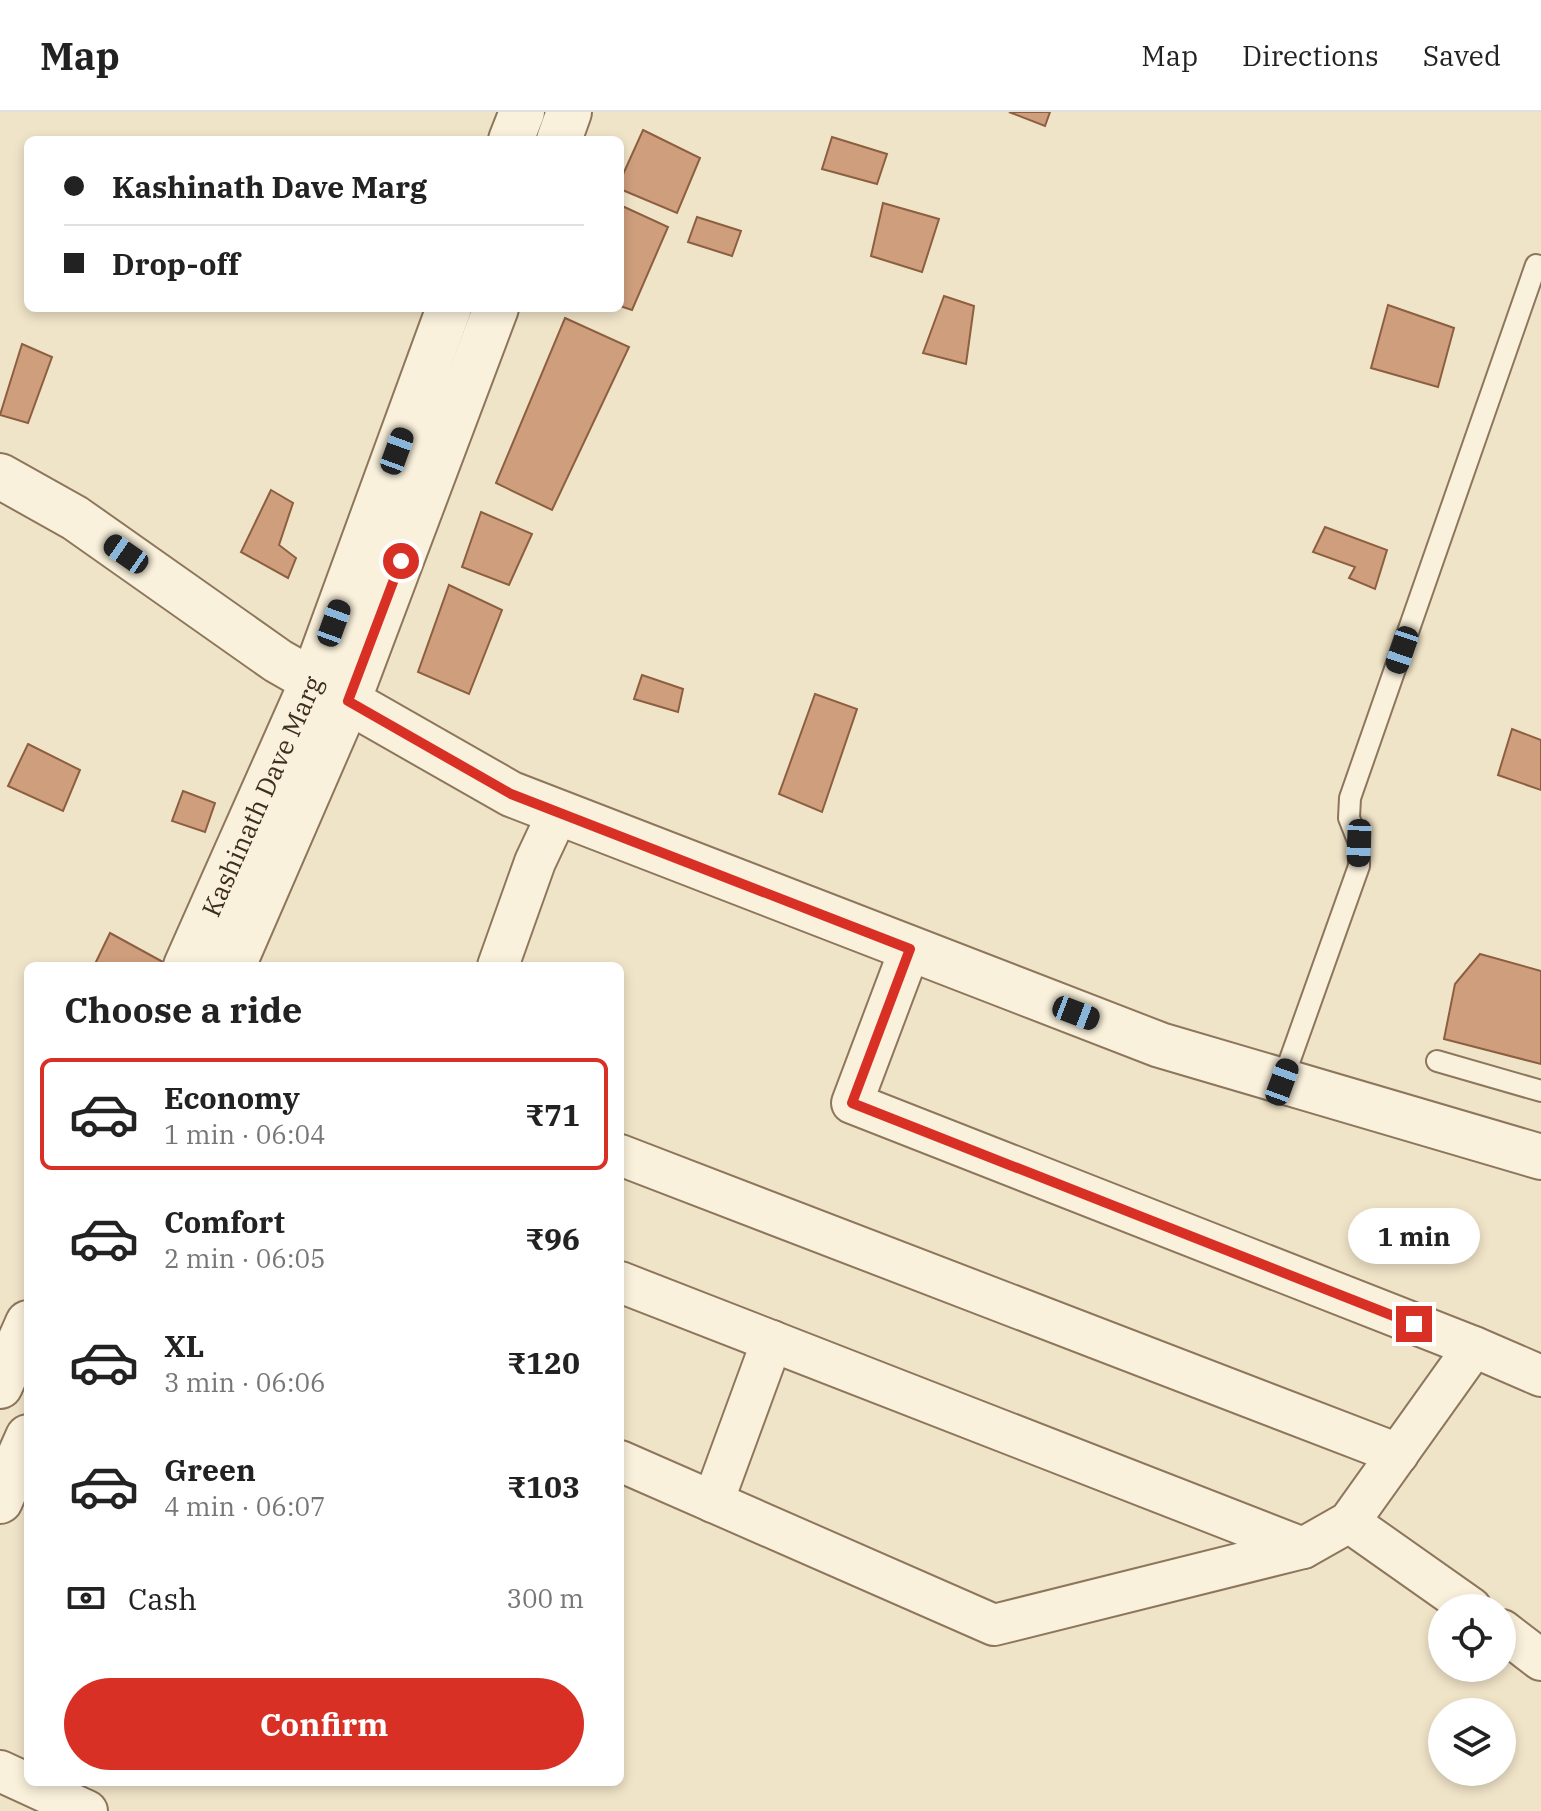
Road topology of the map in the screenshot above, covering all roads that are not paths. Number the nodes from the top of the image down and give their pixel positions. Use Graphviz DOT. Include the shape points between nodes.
graph roads {
  1 [pos="522,112"];
  2 [pos="569,112"];
  3 [pos="513,136"];
  4 [pos="560,136"];
  5 [pos="1536,265"];
  6 [pos="448,312"];
  7 [pos="494,312"];
  8 [pos="0,476"];
  9 [pos="330,691"];
  10 [pos="558,813"];
  11 [pos="910,949"];
  12 [pos="188,962"];
  13 [pos="234,962"];
  14 [pos="499,962"];
  15 [pos="1437,1061"];
  16 [pos="1282,1082"];
  17 [pos="1541,1091"];
  18 [pos="624,1157"];
  19 [pos="1541,1157"];
  20 [pos="624,1284"];
  21 [pos="24,1332"];
  22 [pos="772,1341"];
  23 [pos="1474,1347"];
  24 [pos="1541,1376"];
  25 [pos="0,1386"];
  26 [pos="24,1446"];
  27 [pos="1398,1454"];
  28 [pos="624,1463"];
  29 [pos="0,1501"];
  30 [pos="713,1502"];
  31 [pos="1349,1522"];
  32 [pos="1303,1548"];
  33 [pos="1451,1594"];
  34 [pos="1516,1641"];
  35 [pos="1541,1660"];
  36 [pos="0,1771"];
  37 [pos="24,1782"];
  38 [pos="33,1786"];
  39 [pos="87,1811"];
  1 -- 3 [label="street"];
  2 -- 4 [label="street"];
  5 -- 16 [label="lane" via="1350,798 1359,866"];
  6 -- 9 [label="street, Kashinath Dave Marg"];
  7 -- 9 [label="street, Kashinath Dave Marg"];
  8 -- 9 [label="street" via="75,518 278,661"];
  9 -- 10 [label="street" via="511,794"];
  9 -- 12 [label="street, Kashinath Dave Marg"];
  9 -- 13 [label="street, Kashinath Dave Marg"];
  10 -- 11 [label="street"];
  10 -- 14 [label="street"];
  11 -- 16 [label="street" via="1160,1045"];
  11 -- 23 [label="street" via="852,1103"];
  15 -- 17 [label="lane"];
  16 -- 19 [label="street"];
  18 -- 27 [label="street"];
  20 -- 22 [label="street"];
  21 -- 25 [label="street"];
  22 -- 30 [label="street"];
  22 -- 32 [label="street"];
  23 -- 24 [label="street"];
  23 -- 27 [label="street"];
  26 -- 29 [label="street"];
  27 -- 31 [label="street"];
  28 -- 30 [label="street"];
  30 -- 32 [label="street" via="994,1625"];
  31 -- 32 [label="street"];
  31 -- 33 [label="street"];
  34 -- 35 [label="street"];
  36 -- 37 [label="street"];
  38 -- 39 [label="street"];
}
